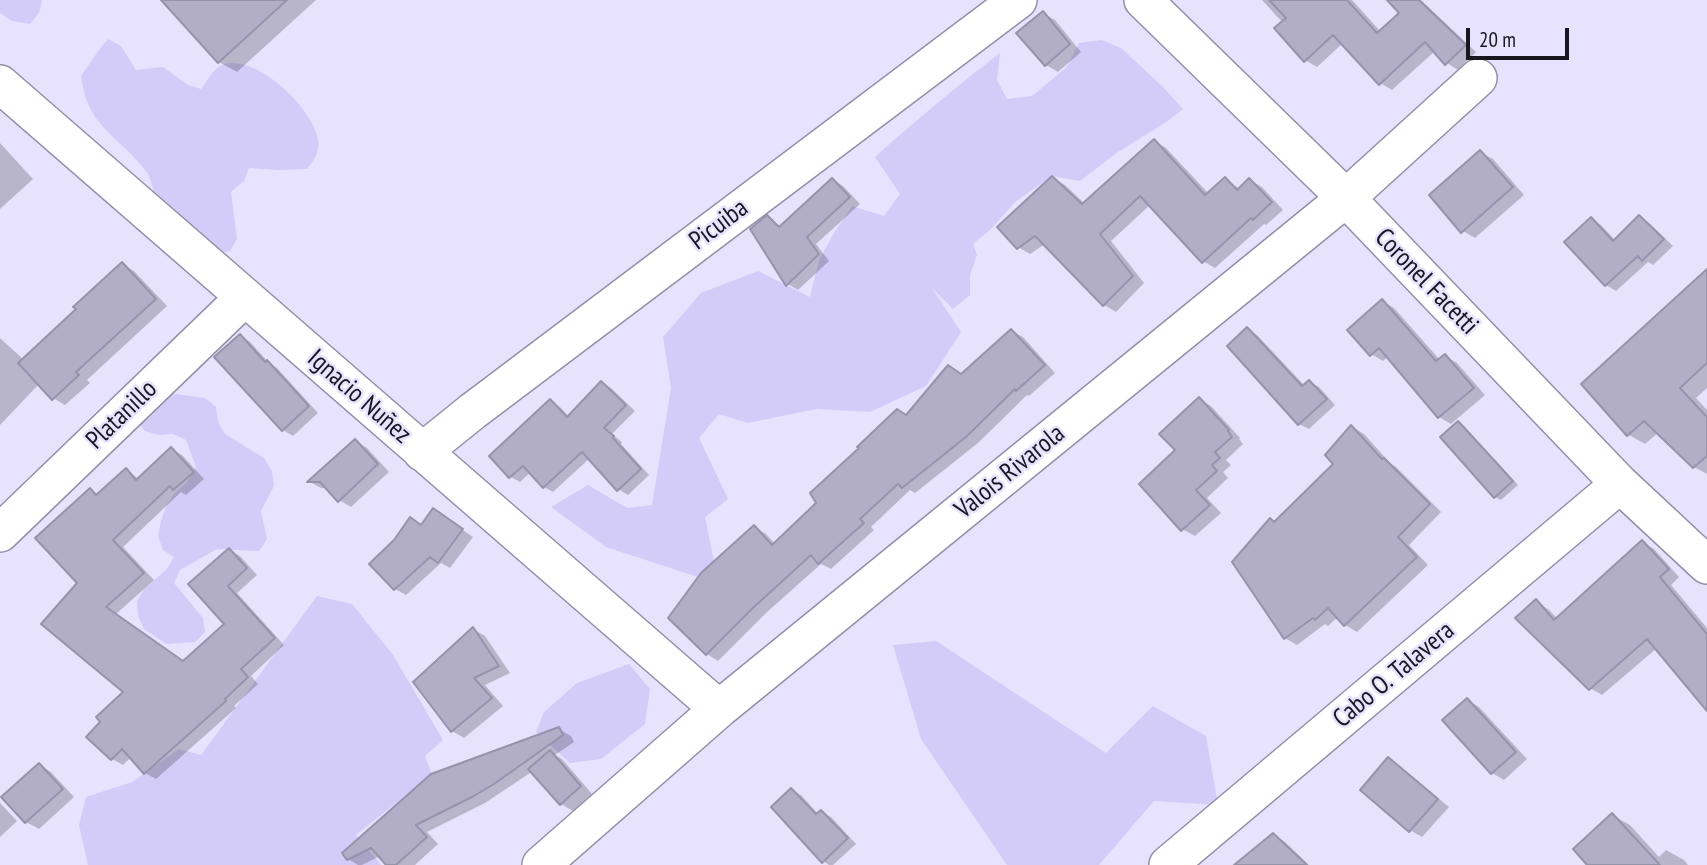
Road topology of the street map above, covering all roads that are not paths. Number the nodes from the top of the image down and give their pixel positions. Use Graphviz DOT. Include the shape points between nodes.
graph roads {
  1 [pos="1018,0"];
  2 [pos="1143,0"];
  3 [pos="1478,78"];
  4 [pos="0,85"];
  5 [pos="1346,198"];
  6 [pos="245,297"];
  7 [pos="422,453"];
  8 [pos="1620,484"];
  9 [pos="0,533"];
  10 [pos="1707,565"];
  11 [pos="719,709"];
  12 [pos="541,865"];
  13 [pos="1168,865"];
  1 -- 7 [label="street, Picuiba"];
  2 -- 5 [label="street, Coronel Facetti"];
  3 -- 5 [label="street, Valois Rivarola"];
  4 -- 6 [label="street, Ignacio Nuñez"];
  5 -- 8 [label="street, Coronel Facetti"];
  5 -- 11 [label="street, Valois Rivarola"];
  6 -- 7 [label="street, Ignacio Nuñez"];
  6 -- 9 [label="street, Platanillo"];
  7 -- 11 [label="street, Ignacio Nuñez"];
  8 -- 10 [label="street, Coronel Facetti"];
  8 -- 13 [label="street, Cabo O. Talavera"];
  11 -- 12 [label="street, Valois Rivarola"];
}
